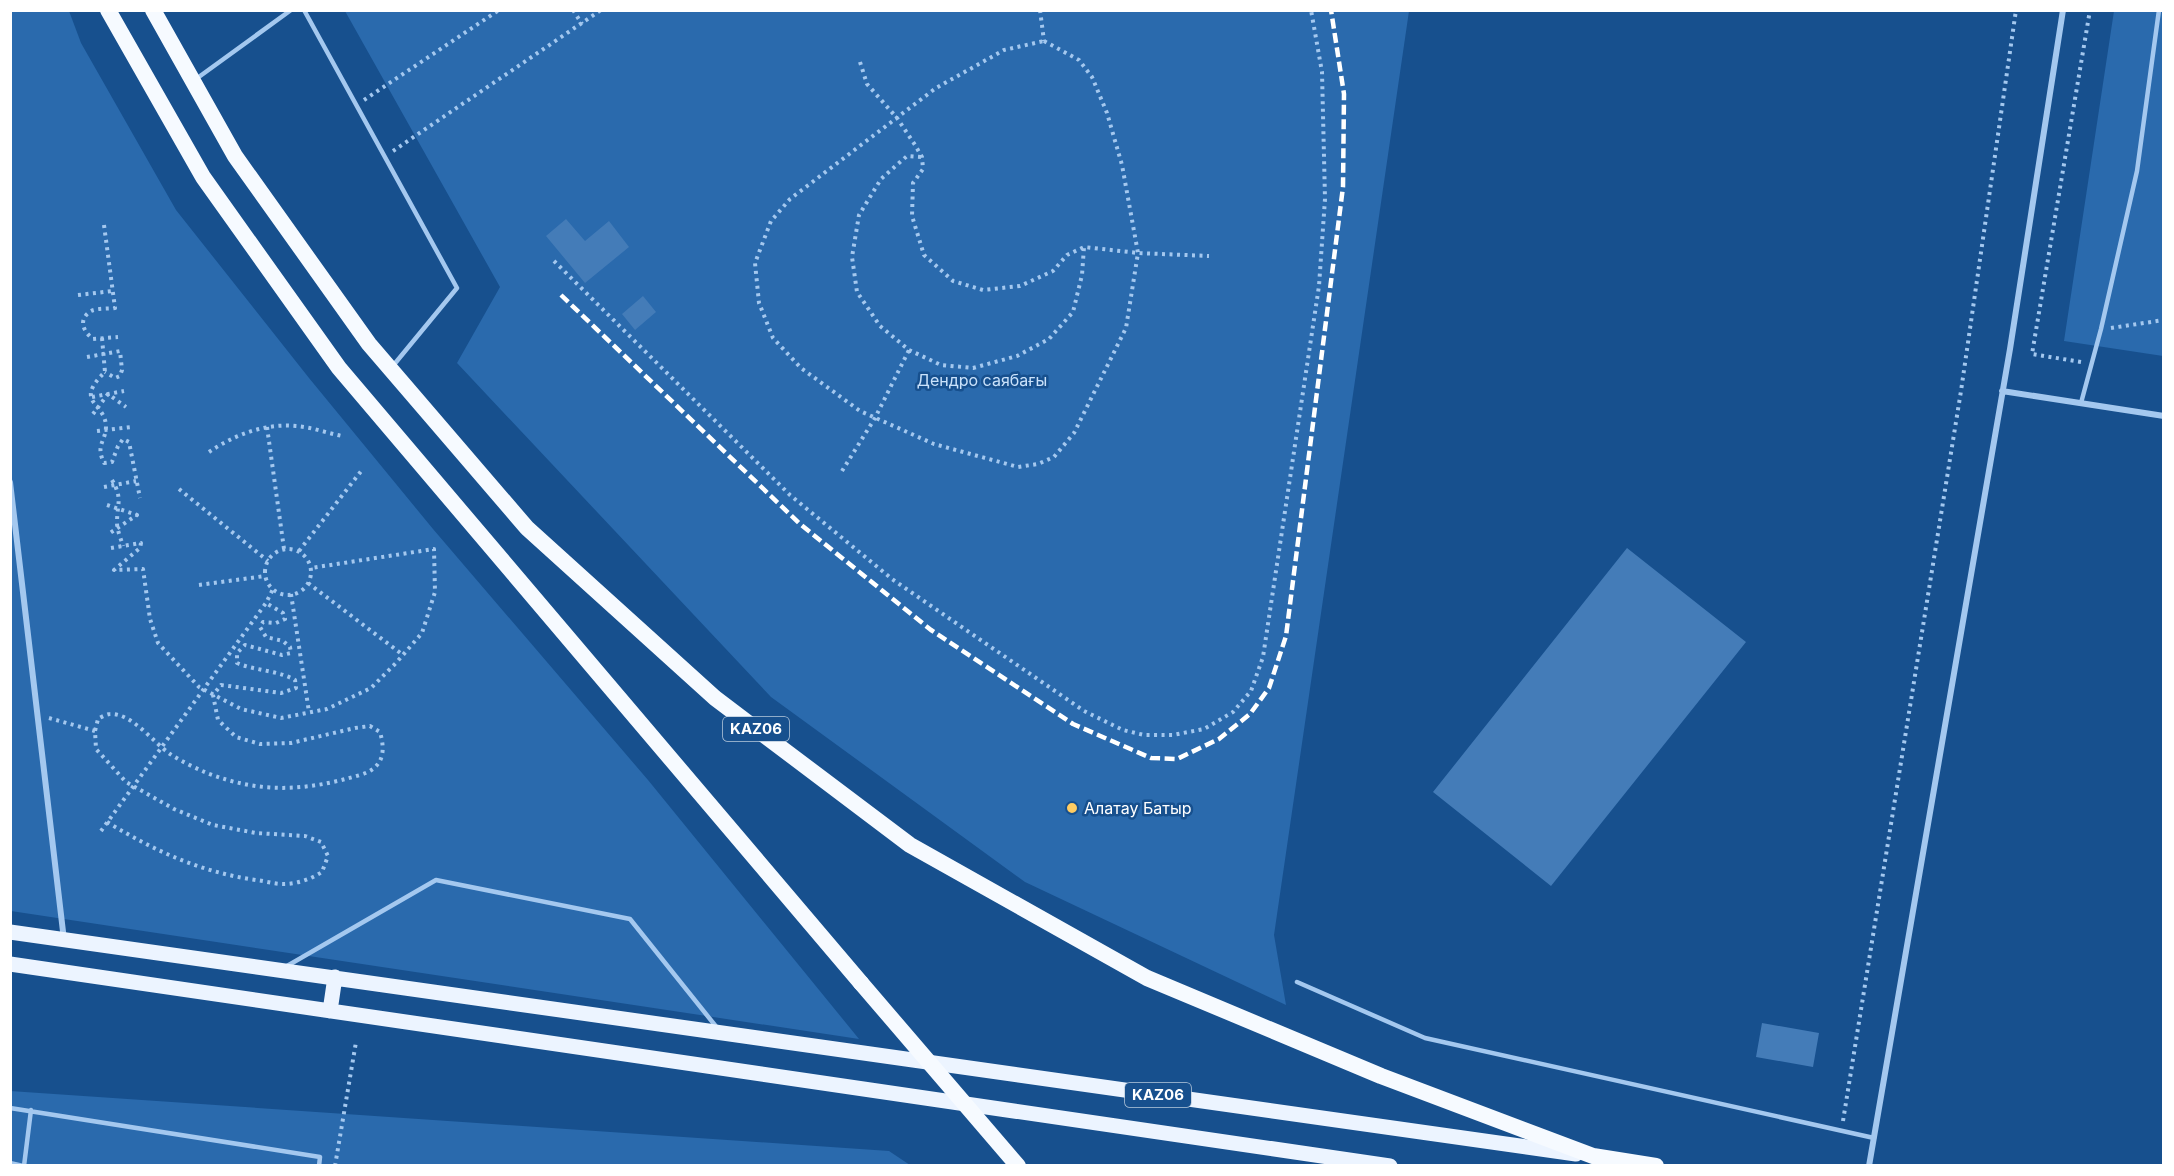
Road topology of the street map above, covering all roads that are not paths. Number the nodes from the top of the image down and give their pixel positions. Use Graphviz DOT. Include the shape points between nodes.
graph roads {
  1 [pos="108,10"];
  2 [pos="153,10"];
  3 [pos="291,10"];
  4 [pos="304,10"];
  5 [pos="2063,10"];
  6 [pos="2159,10"];
  7 [pos="193,81"];
  8 [pos="391,370"];
  9 [pos="2002,391"];
  10 [pos="2081,403"];
  11 [pos="2163,416"];
  12 [pos="10,482"];
  13 [pos="10,932"];
  14 [pos="64,940"];
  15 [pos="10,964"];
  16 [pos="282,969"];
  17 [pos="335,977"];
  18 [pos="1297,982"];
  19 [pos="330,1011"];
  20 [pos="722,1033"];
  21 [pos="10,1108"];
  22 [pos="31,1110"];
  23 [pos="1874,1138"];
  24 [pos="1593,1156"];
  25 [pos="10,1163"];
  26 [pos="24,1166"];
  27 [pos="319,1166"];
  28 [pos="1018,1166"];
  29 [pos="1390,1166"];
  30 [pos="1656,1166"];
  31 [pos="1869,1166"];
  1 -- 28 [label="highway, bridge" via="203,177 339,368"];
  2 -- 7 [label="highway, KАZ06"];
  3 -- 7 [label="lane"];
  4 -- 8 [label="lane" via="457,288"];
  5 -- 9 [label="street"];
  6 -- 10 [label="lane" via="2137,171"];
  7 -- 8 [label="highway, KАZ06" via="235,156"];
  8 -- 24 [label="highway, KАZ06" via="527,528 715,698 910,845 1147,978 1381,1076"];
  9 -- 10 [label="street"];
  9 -- 23 [label="street"];
  10 -- 11 [label="street"];
  12 -- 14 [label="street"];
  13 -- 14 [label="main road, KАZ06"];
  14 -- 16 [label="main road, KАZ06"];
  15 -- 19 [label="main road, KАZ06"];
  16 -- 17 [label="main road, KАZ06"];
  16 -- 20 [label="lane" via="436,880 630,919"];
  17 -- 19 [label="main road"];
  17 -- 20 [label="main road, KАZ06"];
  18 -- 23 [label="lane" via="1425,1038"];
  19 -- 29 [label="main road, KАZ06"];
  20 -- 24 [label="main road, KАZ06"];
  21 -- 22 [label="lane"];
  22 -- 26 [label="lane"];
  22 -- 27 [label="lane" via="320,1157"];
  23 -- 31 [label="street"];
  24 -- 30 [label="highway, KАZ06"];
  25 -- 26 [label="lane"];
}
